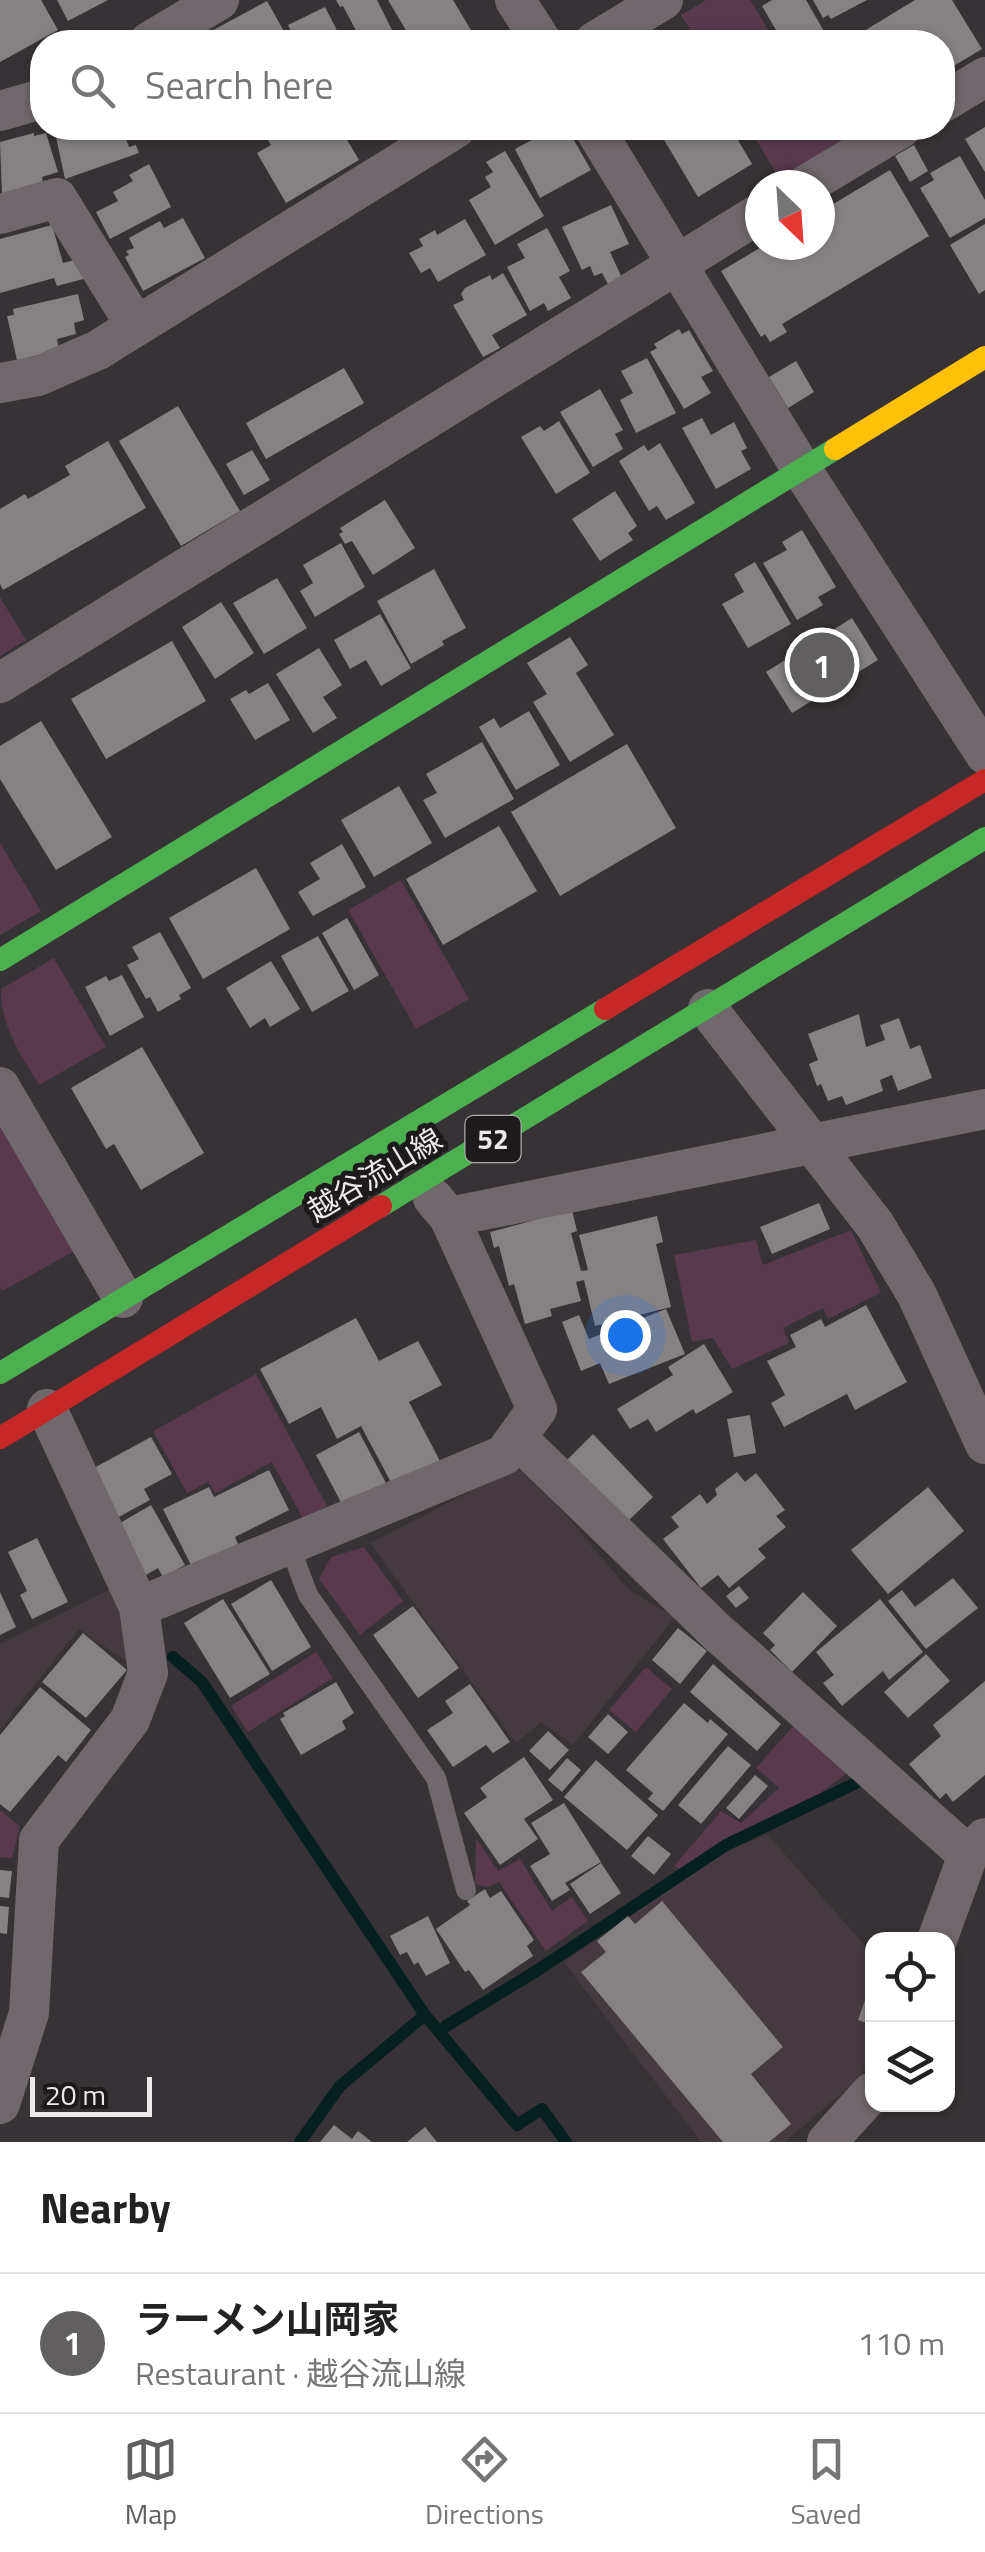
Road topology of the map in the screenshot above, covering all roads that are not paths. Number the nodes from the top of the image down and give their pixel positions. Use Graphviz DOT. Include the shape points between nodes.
graph roads {
  1 [pos="220,0"];
  2 [pos="515,0"];
  3 [pos="663,0"];
  4 [pos="169,30"];
  5 [pos="534,30"];
  6 [pos="614,30"];
  7 [pos="985,77"];
  8 [pos="955,94"];
  9 [pos="30,103"];
  10 [pos="0,111"];
  11 [pos="437,140"];
  12 [pos="601,140"];
  13 [pos="881,140"];
  14 [pos="831,170"];
  15 [pos="0,214"];
  16 [pos="745,221"];
  17 [pos="677,262"];
  18 [pos="136,326"];
  19 [pos="985,357"];
  20 [pos="0,383"];
  21 [pos="802,470"];
  22 [pos="0,683"];
  23 [pos="985,754"];
  24 [pos="985,780"];
  25 [pos="985,838"];
  26 [pos="0,960"];
  27 [pos="708,1009"];
  28 [pos="0,1087"];
  29 [pos="985,1109"];
  30 [pos="811,1142"];
  31 [pos="420,1182"];
  32 [pos="448,1217"];
  33 [pos="122,1298"];
  34 [pos="0,1373"];
  35 [pos="47,1409"];
  36 [pos="0,1438"];
  37 [pos="518,1439"];
  38 [pos="985,1444"];
  39 [pos="290,1544"];
  40 [pos="139,1607"];
  41 [pos="977,1846"];
  42 [pos="466,1890"];
  43 [pos="940,1932"];
  44 [pos="865,2100"];
  45 [pos="0,2104"];
  46 [pos="827,2142"];
  1 -- 4 [label="street"];
  2 -- 5 [label="street"];
  3 -- 6 [label="street"];
  7 -- 8 [label="street"];
  9 -- 10 [label="street"];
  11 -- 18 [label="street"];
  12 -- 17 [label="street"];
  13 -- 14 [label="street"];
  15 -- 18 [label="street" via="57,198"];
  16 -- 17 [label="street"];
  17 -- 21 [label="street"];
  17 -- 22 [label="street"];
  18 -- 20 [label="street" via="38,376"];
  19 -- 21 [label="main road"];
  21 -- 23 [label="street"];
  21 -- 26 [label="main road"];
  24 -- 33 [label="main road, 越谷流山線 / 52"];
  25 -- 27 [label="main road, 越谷流山線 / 52"];
  27 -- 30 [label="street"];
  27 -- 31 [label="main road, 越谷流山線 / 52"];
  28 -- 33 [label="street"];
  29 -- 30 [label="street"];
  30 -- 32 [label="street"];
  30 -- 38 [label="street" via="876,1224 917,1295"];
  31 -- 32 [label="street"];
  31 -- 35 [label="main road, 越谷流山線 / 52"];
  32 -- 37 [label="street" via="537,1409"];
  33 -- 34 [label="main road, 越谷流山線 / 52"];
  35 -- 36 [label="main road, 越谷流山線 / 52"];
  35 -- 40 [label="street"];
  37 -- 39 [label="street" via="504,1455"];
  37 -- 41 [label="street" via="718,1633"];
  39 -- 40 [label="street"];
  39 -- 42 [label="lane" via="308,1594 436,1778"];
  40 -- 45 [label="street" via="148,1672 130,1720 39,1840 29,2013"];
  41 -- 43 [label="street"];
  44 -- 46 [label="street"];
}
